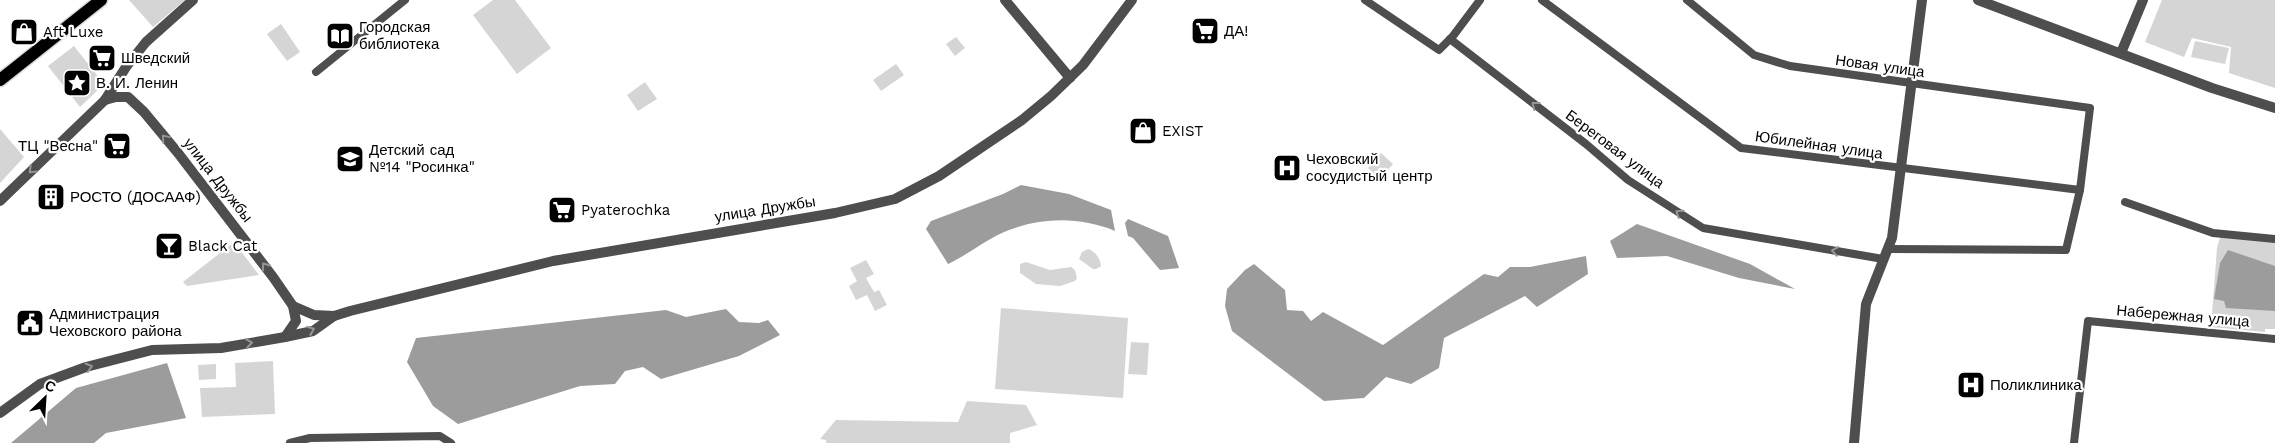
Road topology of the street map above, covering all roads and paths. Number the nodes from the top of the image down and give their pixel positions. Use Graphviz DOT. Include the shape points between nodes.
graph roads {
  1 [pos="101,0"];
  2 [pos="193,0"];
  3 [pos="405,0"];
  4 [pos="1006,0"];
  5 [pos="1132,0"];
  6 [pos="1365,0"];
  7 [pos="1480,0"];
  8 [pos="1542,0"];
  9 [pos="1687,0"];
  10 [pos="1922,0"];
  11 [pos="1978,0"];
  12 [pos="2142,0"];
  13 [pos="1450,39"];
  14 [pos="2121,53"];
  15 [pos="316,72"];
  16 [pos="119,78"];
  17 [pos="1070,78"];
  18 [pos="0,80"];
  19 [pos="1910,84"];
  20 [pos="128,97"];
  21 [pos="105,100"];
  22 [pos="2275,108"];
  23 [pos="1901,170"];
  24 [pos="2080,190"];
  25 [pos="0,201"];
  26 [pos="2125,202"];
  27 [pos="2275,239"];
  28 [pos="1888,249"];
  29 [pos="1883,259"];
  30 [pos="293,306"];
  31 [pos="334,316"];
  32 [pos="286,337"];
  33 [pos="2275,339"];
  34 [pos="0,413"];
  35 [pos="290,443"];
  36 [pos="451,443"];
  37 [pos="1854,443"];
  38 [pos="2074,443"];
  1 -- 18 [label="main road"];
  2 -- 16 [label="street" via="146,42"];
  3 -- 15 [label="street"];
  4 -- 17 [label="street"];
  5 -- 17 [label="street, улица Дружбы"];
  6 -- 13 [label="street" via="1439,50"];
  7 -- 13 [label="street"];
  8 -- 23 [label="street, Юбилейная улица" via="1741,148"];
  9 -- 19 [label="street, Новая улица" via="1754,55 1790,66"];
  10 -- 19 [label="street"];
  11 -- 14 [label="street"];
  12 -- 14 [label="street"];
  29 -- 13 [label="street, Береговая улица, one-way" via="1703,228 1628,180"];
  14 -- 22 [label="street"];
  16 -- 20 [label="street, улица Дружбы" via="119,86"];
  16 -- 21 [label="street"];
  17 -- 31 [label="street, улица Дружбы" via="1022,120 939,176 895,198 835,214 553,261"];
  19 -- 23 [label="street"];
  19 -- 24 [label="street, Новая улица" via="2090,108"];
  20 -- 21 [label="street"];
  30 -- 20 [label="street, улица Дружбы, one-way" via="242,234 178,153"];
  21 -- 25 [label="street, one-way"];
  23 -- 24 [label="street, Юбилейная улица"];
  23 -- 28 [label="street"];
  24 -- 28 [label="street" via="2066,250"];
  26 -- 27 [label="street" via="2213,233"];
  28 -- 29 [label="street"];
  29 -- 37 [label="street" via="1866,304"];
  30 -- 31 [label="street, улица Дружбы" via="314,315"];
  30 -- 32 [label="street" via="296,321"];
  32 -- 31 [label="street, улица Дружбы, one-way" via="313,331"];
  34 -- 32 [label="street, улица Дружбы, one-way" via="40,384 86,367 152,350 222,348"];
  33 -- 38 [label="street, Набережная улица" via="2088,321"];
  35 -- 36 [label="street" via="310,438 440,436"];
}
